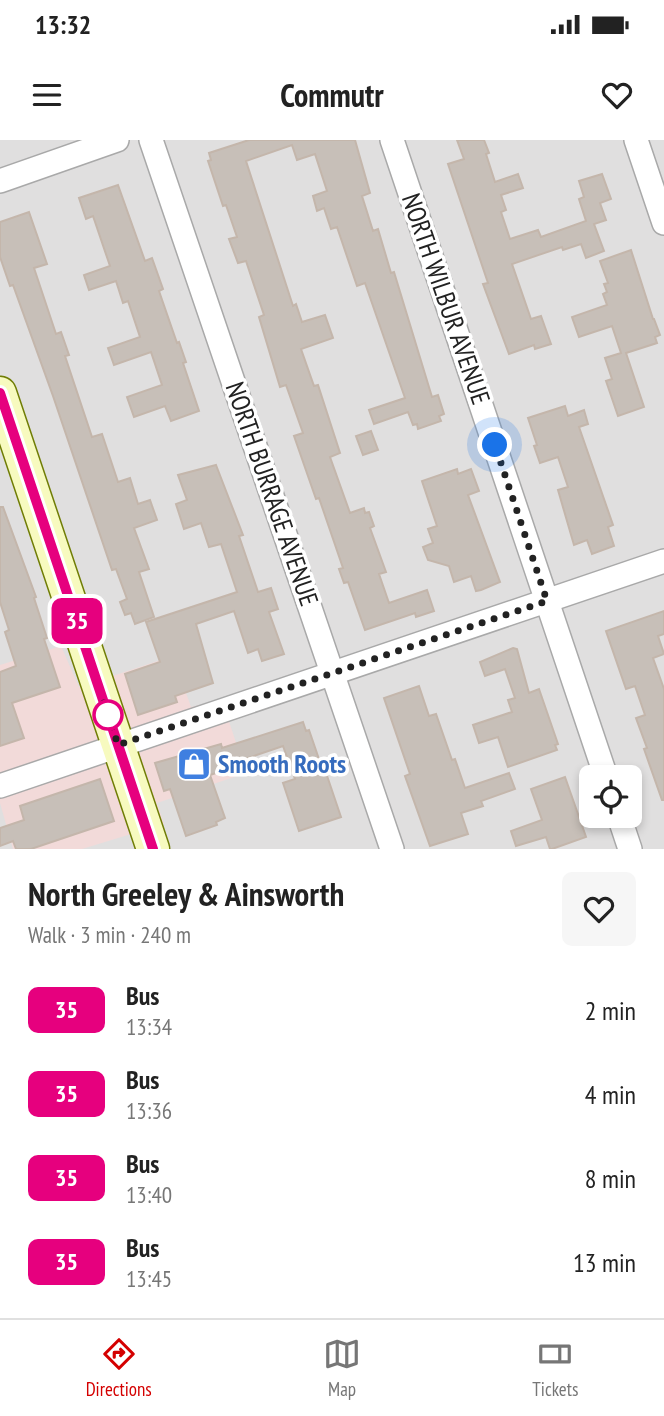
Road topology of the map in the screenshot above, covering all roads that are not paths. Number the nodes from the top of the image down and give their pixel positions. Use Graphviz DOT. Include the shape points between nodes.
graph roads {
  1 [pos="117,140"];
  2 [pos="151,140"];
  3 [pos="393,140"];
  4 [pos="636,140"];
  5 [pos="0,181"];
  6 [pos="664,223"];
  7 [pos="0,393"];
  8 [pos="664,561"];
  9 [pos="547,601"];
  10 [pos="333,673"];
  11 [pos="118,745"];
  12 [pos="602,765"];
  13 [pos="0,786"];
  14 [pos="623,828"];
  15 [pos="153,849"];
  16 [pos="392,849"];
  17 [pos="631,849"];
  1 -- 5 [label="street"];
  2 -- 10 [label="street, NORTH BURRAGE AVENUE"];
  3 -- 9 [label="street, NORTH WILBUR AVENUE"];
  4 -- 6 [label="street"];
  7 -- 11 [label="main road"];
  8 -- 9 [label="street"];
  9 -- 10 [label="street"];
  9 -- 12 [label="street, NORTH WILBUR AVENUE"];
  10 -- 11 [label="street"];
  10 -- 16 [label="street, NORTH BURRAGE AVENUE"];
  11 -- 13 [label="street"];
  11 -- 15 [label="main road"];
  14 -- 17 [label="street"];
}
